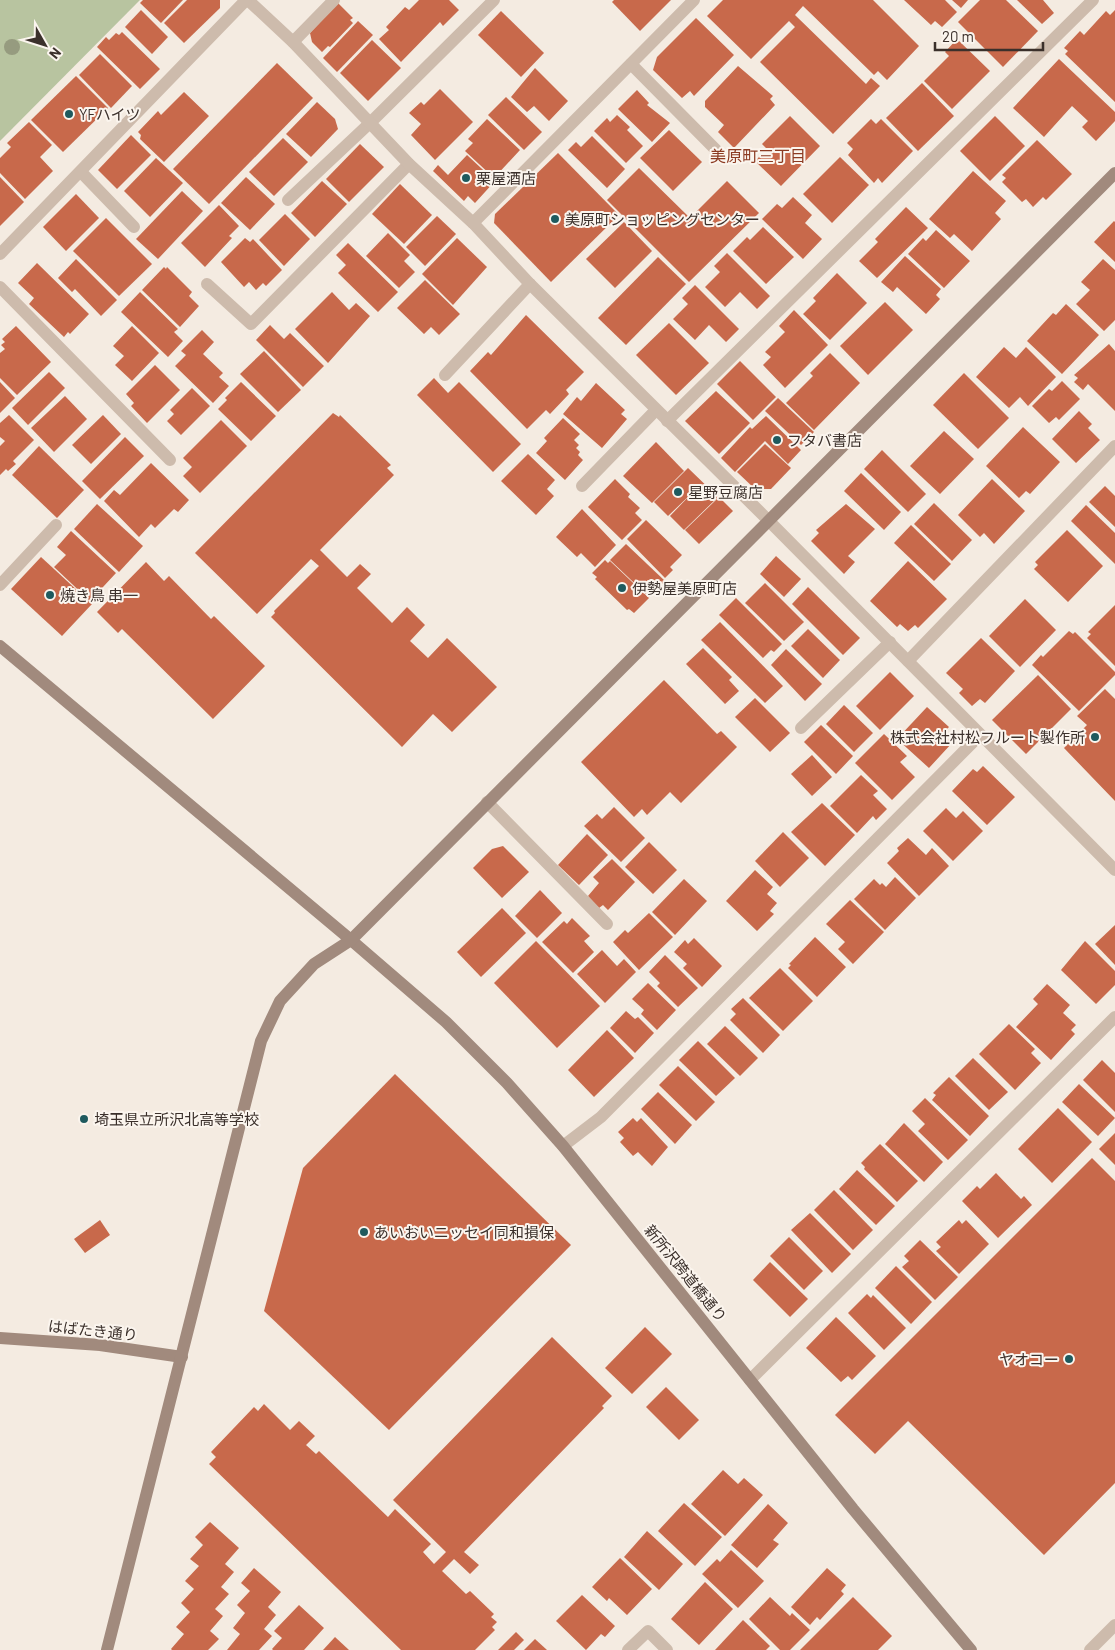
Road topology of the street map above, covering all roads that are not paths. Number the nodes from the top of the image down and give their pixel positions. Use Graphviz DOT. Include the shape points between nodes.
graph roads {
  1 [pos="247,0"];
  2 [pos="334,0"];
  3 [pos="494,0"];
  4 [pos="694,0"];
  5 [pos="1092,0"];
  6 [pos="293,42"];
  7 [pos="630,64"];
  8 [pos="371,122"];
  9 [pos="720,154"];
  10 [pos="409,164"];
  11 [pos="81,172"];
  12 [pos="1115,174"];
  13 [pos="288,200"];
  14 [pos="473,223"];
  15 [pos="134,227"];
  16 [pos="0,254"];
  17 [pos="206,284"];
  18 [pos="530,284"];
  19 [pos="1,291"];
  20 [pos="445,375"];
  21 [pos="656,410"];
  22 [pos="667,421"];
  23 [pos="1115,446"];
  24 [pos="170,460"];
  25 [pos="582,486"];
  26 [pos="768,520"];
  27 [pos="56,526"];
  28 [pos="0,585"];
  29 [pos="890,642"];
  30 [pos="0,646"];
  31 [pos="908,661"];
  32 [pos="801,728"];
  33 [pos="980,735"];
  34 [pos="487,802"];
  35 [pos="1115,870"];
  36 [pos="607,924"];
  37 [pos="351,940"];
  38 [pos="1115,1017"];
  39 [pos="563,1146"];
  40 [pos="0,1338"];
  41 [pos="182,1357"];
  42 [pos="750,1380"];
  43 [pos="1115,1625"];
  44 [pos="107,1650"];
  45 [pos="628,1650"];
  46 [pos="667,1650"];
  47 [pos="971,1650"];
  48 [pos="1090,1650"];
  1 -- 6 [label="street"];
  1 -- 11 [label="street"];
  2 -- 6 [label="street"];
  3 -- 8 [label="street"];
  4 -- 7 [label="street"];
  5 -- 22 [label="street"];
  6 -- 8 [label="street"];
  7 -- 9 [label="street"];
  7 -- 14 [label="street"];
  8 -- 10 [label="street"];
  8 -- 13 [label="street"];
  10 -- 14 [label="street"];
  10 -- 17 [label="street" via="251,324"];
  11 -- 15 [label="street"];
  11 -- 16 [label="street"];
  12 -- 26 [label="street"];
  14 -- 18 [label="street"];
  18 -- 20 [label="street"];
  18 -- 21 [label="street"];
  19 -- 24 [label="street"];
  21 -- 22 [label="street"];
  21 -- 25 [label="street"];
  22 -- 26 [label="street"];
  23 -- 31 [label="street"];
  26 -- 29 [label="street"];
  26 -- 34 [label="street"];
  27 -- 28 [label="street"];
  29 -- 31 [label="street"];
  29 -- 32 [label="street"];
  30 -- 37 [label="street, 新所沢跨道橋通り"];
  31 -- 33 [label="street"];
  33 -- 35 [label="street"];
  33 -- 39 [label="street" via="602,1117"];
  34 -- 36 [label="street"];
  34 -- 37 [label="street"];
  37 -- 39 [label="street, 新所沢跨道橋通り" via="446,1022 507,1083"];
  37 -- 41 [label="street" via="314,964 280,1001 261,1041"];
  38 -- 42 [label="street"];
  39 -- 42 [label="street, 新所沢跨道橋通り"];
  40 -- 41 [label="street, はばたき通り" via="100,1345"];
  41 -- 44 [label="street"];
  42 -- 47 [label="street, 新所沢跨道橋通り"];
  43 -- 48 [label="street"];
  45 -- 46 [label="street" via="648,1631"];
}
